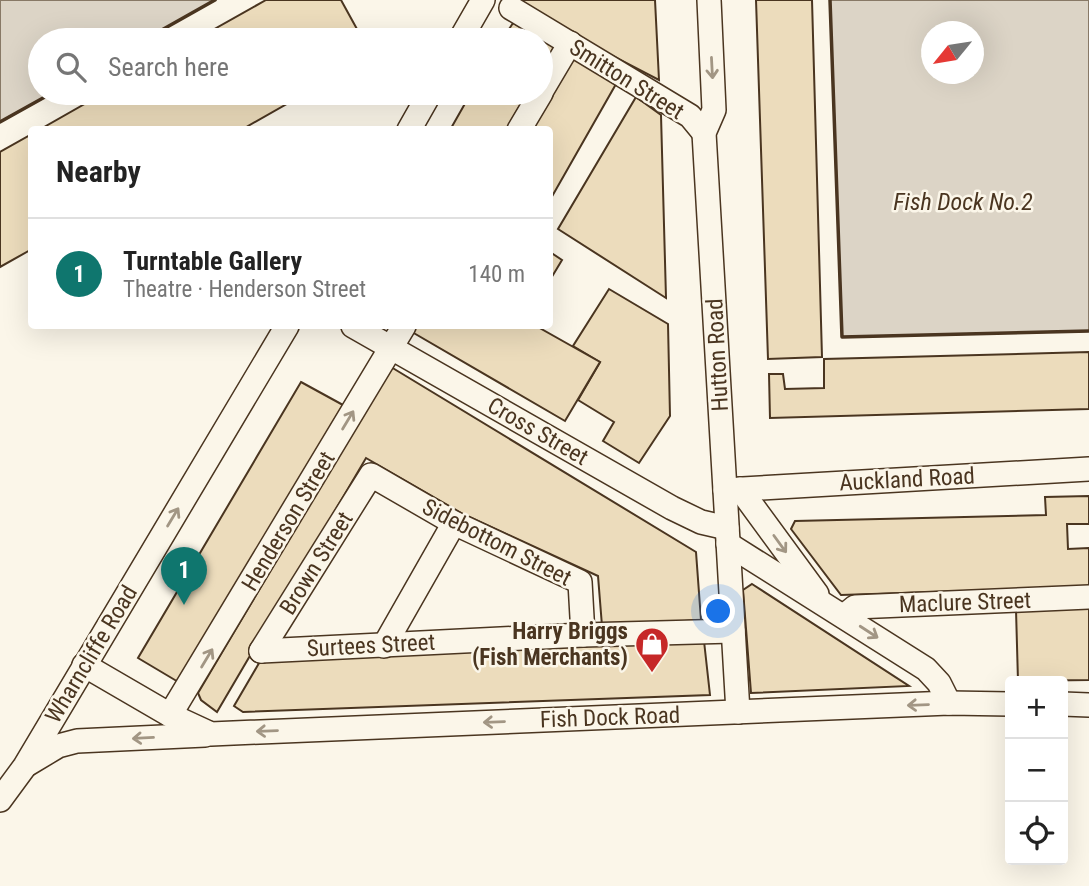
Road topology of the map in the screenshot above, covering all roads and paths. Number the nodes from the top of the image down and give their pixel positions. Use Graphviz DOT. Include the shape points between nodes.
graph roads {
  1 [pos="483,0"];
  2 [pos="709,0"];
  3 [pos="511,8"];
  4 [pos="467,28"];
  5 [pos="545,28"];
  6 [pos="553,33"];
  7 [pos="570,43"];
  8 [pos="553,72"];
  9 [pos="424,105"];
  10 [pos="534,105"];
  11 [pos="412,126"];
  12 [pos="521,126"];
  13 [pos="704,133"];
  14 [pos="285,329"];
  15 [pos="358,329"];
  16 [pos="402,329"];
  17 [pos="391,347"];
  18 [pos="1089,469"];
  19 [pos="371,475"];
  20 [pos="732,489"];
  21 [pos="454,523"];
  22 [pos="728,536"];
  23 [pos="1089,597"];
  24 [pos="824,603"];
  25 [pos="844,616"];
  26 [pos="733,631"];
  27 [pos="583,635"];
  28 [pos="384,646"];
  29 [pos="261,650"];
  30 [pos="85,665"];
  31 [pos="949,704"];
  32 [pos="1005,704"];
  33 [pos="1068,704"];
  34 [pos="1089,705"];
  35 [pos="738,712"];
  36 [pos="170,715"];
  37 [pos="211,734"];
  38 [pos="26,766"];
  39 [pos="0,800"];
  1 -- 4 [label="street"];
  2 -- 13 [label="street, Hutton Road, one-way" via="715,110"];
  3 -- 5 [label="street, Smitton Street"];
  6 -- 7 [label="street, Smitton Street"];
  7 -- 8 [label="street"];
  7 -- 13 [label="street, Smitton Street" via="690,116"];
  9 -- 11 [label="street"];
  10 -- 12 [label="street"];
  13 -- 20 [label="street, Hutton Road"];
  30 -- 14 [label="street, Wharncliffe Road, one-way"];
  15 -- 17 [label="street, Cross Street"];
  16 -- 17 [label="street, Henderson Street"];
  17 -- 22 [label="street, Cross Street"];
  36 -- 17 [label="street, Henderson Street, one-way"];
  18 -- 20 [label="street, Auckland Road"];
  19 -- 21 [label="street, Sidebottom Street"];
  19 -- 29 [label="street, Brown Street"];
  20 -- 22 [label="street, Hutton Road"];
  20 -- 24 [label="street, Cross Street, one-way"];
  21 -- 27 [label="street, Sidebottom Street" via="580,582"];
  21 -- 28 [label="street"];
  22 -- 24 [label="street, Cross Street"];
  22 -- 26 [label="street, Hutton Road"];
  23 -- 25 [label="street, Maclure Street" via="855,607"];
  24 -- 25 [label="street, Cross Street"];
  25 -- 31 [label="street, Cross Street, one-way" via="926,669"];
  26 -- 27 [label="street, Surtees Street"];
  26 -- 35 [label="street, Hutton Road"];
  27 -- 28 [label="street, Surtees Street"];
  28 -- 29 [label="street, Surtees Street"];
  30 -- 36 [label="street, Fish Dock Road"];
  30 -- 38 [label="street, Wharncliffe Road"];
  31 -- 32 [label="street, Fish Dock Road"];
  31 -- 35 [label="street, Fish Dock Road, one-way"];
  33 -- 34 [label="street"];
  35 -- 37 [label="street, Fish Dock Road, one-way"];
  36 -- 37 [label="street, Fish Dock Road"];
  37 -- 38 [label="street, Fish Dock Road, one-way" via="77,741 58,746"];
  38 -- 39 [label="street, Wharncliffe Road"];
}
